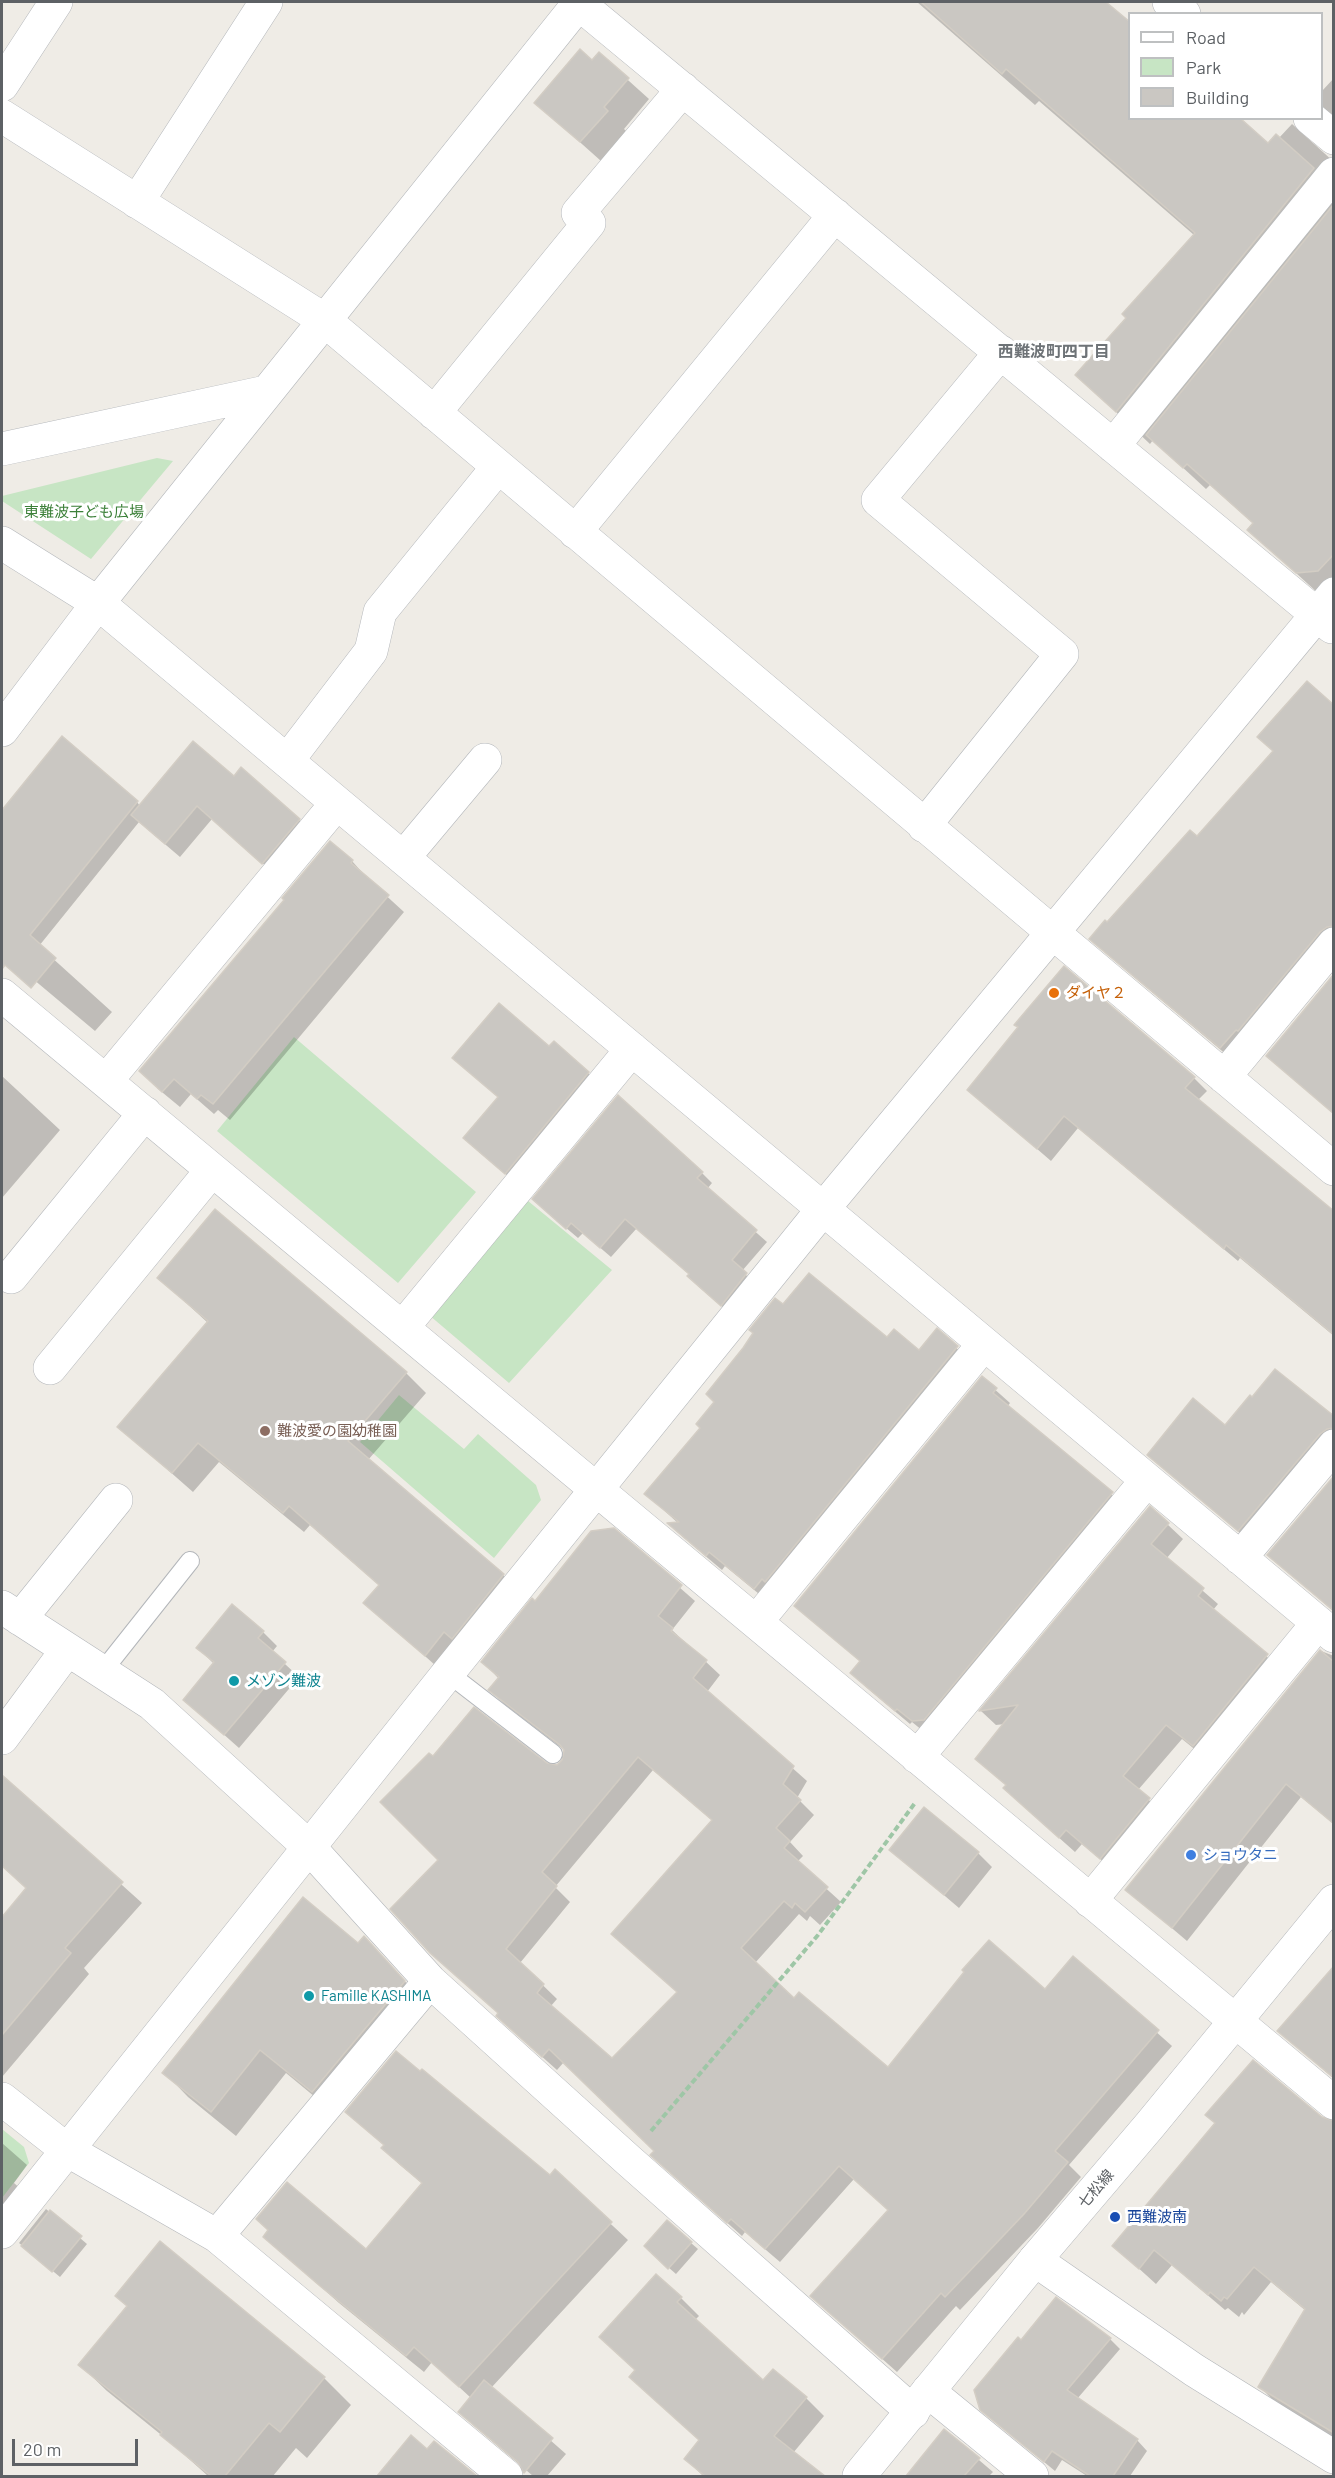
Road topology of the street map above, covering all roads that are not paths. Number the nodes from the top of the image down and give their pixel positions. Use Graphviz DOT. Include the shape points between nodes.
graph roads {
  1 [pos="56,2"];
  2 [pos="266,2"];
  3 [pos="578,2"];
  4 [pos="1170,2"];
  5 [pos="1182,12"];
  6 [pos="2,84"];
  7 [pos="682,89"];
  8 [pos="2,116"];
  9 [pos="1312,120"];
  10 [pos="1334,138"];
  11 [pos="1334,174"];
  12 [pos="137,202"];
  13 [pos="836,216"];
  14 [pos="323,320"];
  15 [pos="1001,352"];
  16 [pos="266,392"];
  17 [pos="434,413"];
  18 [pos="1113,446"];
  19 [pos="2,449"];
  20 [pos="498,467"];
  21 [pos="575,532"];
  22 [pos="2,543"];
  23 [pos="98,603"];
  24 [pos="1328,612"];
  25 [pos="2,730"];
  26 [pos="485,760"];
  27 [pos="286,761"];
  28 [pos="337,803"];
  29 [pos="924,826"];
  30 [pos="403,858"];
  31 [pos="1052,934"];
  32 [pos="1334,944"];
  33 [pos="2,995"];
  34 [pos="632,1049"];
  35 [pos="1224,1077"];
  36 [pos="106,1081"];
  37 [pos="145,1113"];
  38 [pos="1334,1169"];
  39 [pos="212,1170"];
  40 [pos="823,1209"];
  41 [pos="11,1277"];
  42 [pos="402,1328"];
  43 [pos="984,1344"];
  44 [pos="50,1368"];
  45 [pos="1334,1446"];
  46 [pos="1147,1480"];
  47 [pos="596,1488"];
  48 [pos="116,1500"];
  49 [pos="1240,1558"];
  50 [pos="190,1561"];
  51 [pos="11,1613"];
  52 [pos="756,1622"];
  53 [pos="1326,1629"];
  54 [pos="67,1650"];
  55 [pos="102,1672"];
  56 [pos="448,1673"];
  57 [pos="2,1738"];
  58 [pos="553,1754"];
  59 [pos="927,1765"];
  60 [pos="309,1847"];
  61 [pos="1090,1901"];
  62 [pos="1334,1901"];
  63 [pos="430,1981"];
  64 [pos="1236,2021"];
  65 [pos="2,2099"];
  66 [pos="1334,2103"];
  67 [pos="67,2150"];
  68 [pos="2,2232"];
  69 [pos="218,2236"];
  70 [pos="1035,2260"];
  71 [pos="921,2402"];
  72 [pos="1334,2457"];
  73 [pos="506,2476"];
  74 [pos="859,2476"];
  75 [pos="1032,2476"];
  1 -- 6 [label="street"];
  2 -- 12 [label="street"];
  3 -- 7 [label="street"];
  3 -- 14 [label="street"];
  4 -- 5 [label="street"];
  7 -- 13 [label="street"];
  7 -- 17 [label="street" via="578,213 589,223"];
  8 -- 12 [label="street"];
  9 -- 10 [label="street"];
  11 -- 18 [label="street"];
  12 -- 14 [label="street"];
  13 -- 15 [label="street"];
  13 -- 21 [label="street"];
  14 -- 16 [label="street"];
  14 -- 17 [label="street"];
  15 -- 18 [label="street"];
  15 -- 29 [label="street" via="878,500 1062,654"];
  16 -- 19 [label="street"];
  16 -- 23 [label="street"];
  17 -- 20 [label="street"];
  18 -- 24 [label="street"];
  20 -- 21 [label="street"];
  20 -- 27 [label="street" via="380,612 371,651"];
  21 -- 29 [label="street"];
  22 -- 23 [label="street"];
  23 -- 25 [label="street"];
  23 -- 27 [label="street"];
  24 -- 31 [label="street"];
  26 -- 30 [label="street"];
  27 -- 28 [label="street"];
  28 -- 30 [label="street"];
  28 -- 36 [label="street"];
  29 -- 31 [label="street"];
  30 -- 34 [label="street"];
  31 -- 35 [label="street"];
  31 -- 40 [label="street"];
  32 -- 35 [label="street"];
  33 -- 36 [label="street"];
  34 -- 40 [label="street"];
  34 -- 42 [label="street"];
  35 -- 38 [label="street"];
  36 -- 37 [label="street"];
  37 -- 39 [label="street"];
  37 -- 41 [label="street"];
  39 -- 42 [label="street"];
  39 -- 44 [label="street"];
  40 -- 43 [label="street"];
  40 -- 47 [label="street"];
  42 -- 47 [label="street"];
  43 -- 46 [label="street"];
  43 -- 52 [label="street"];
  45 -- 49 [label="street"];
  46 -- 49 [label="street"];
  46 -- 59 [label="street"];
  47 -- 52 [label="street"];
  47 -- 56 [label="street"];
  48 -- 51 [label="street"];
  49 -- 53 [label="street"];
  50 -- 55 [label="lane"];
  51 -- 54 [label="street"];
  52 -- 59 [label="street"];
  53 -- 61 [label="street"];
  54 -- 55 [label="street"];
  54 -- 57 [label="street"];
  55 -- 60 [label="street" via="152,1704"];
  56 -- 58 [label="lane"];
  56 -- 60 [label="street"];
  59 -- 61 [label="street"];
  60 -- 63 [label="street"];
  60 -- 67 [label="street"];
  61 -- 64 [label="street"];
  62 -- 64 [label="street, 七松線"];
  63 -- 69 [label="street"];
  63 -- 71 [label="street" via="627,2159"];
  64 -- 66 [label="street"];
  64 -- 70 [label="street, 七松線"];
  65 -- 67 [label="street"];
  67 -- 68 [label="street"];
  67 -- 69 [label="street"];
  69 -- 73 [label="street"];
  70 -- 71 [label="street, 七松線"];
  70 -- 72 [label="street" via="1194,2370"];
  71 -- 74 [label="street, 七松線"];
  71 -- 75 [label="street"];
}
